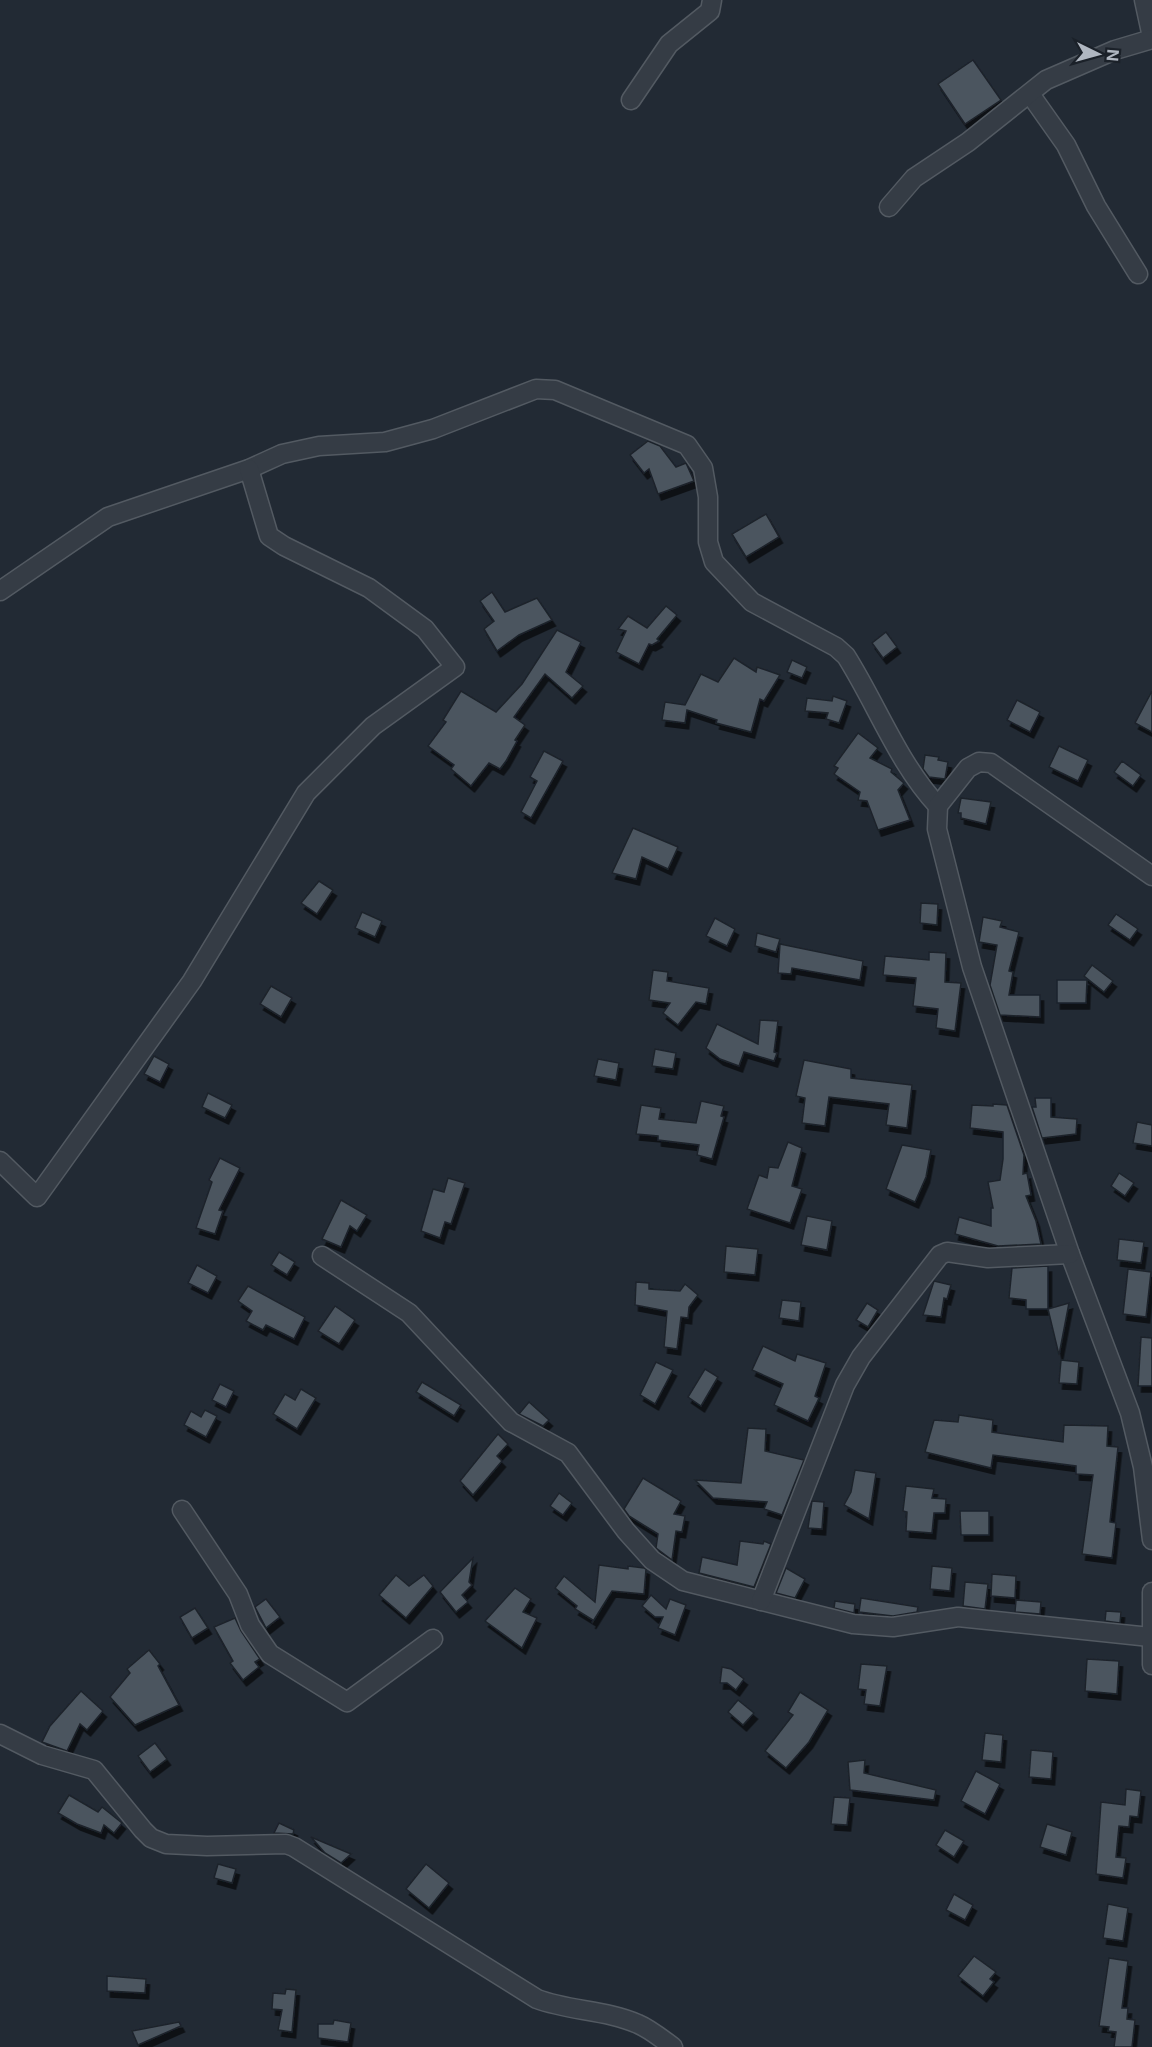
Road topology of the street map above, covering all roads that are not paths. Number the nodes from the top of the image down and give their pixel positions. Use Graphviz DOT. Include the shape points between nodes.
graph roads {
  1 [pos="712,0"];
  2 [pos="1144,0"];
  3 [pos="1152,38"];
  4 [pos="1030,94"];
  5 [pos="631,100"];
  6 [pos="889,207"];
  7 [pos="1138,274"];
  8 [pos="249,469"];
  9 [pos="0,591"];
  10 [pos="938,806"];
  11 [pos="1152,876"];
  12 [pos="0,1161"];
  13 [pos="1070,1254"];
  14 [pos="322,1256"];
  15 [pos="182,1510"];
  16 [pos="1152,1540"];
  17 [pos="1152,1592"];
  18 [pos="761,1601"];
  19 [pos="1150,1637"];
  20 [pos="433,1639"];
  21 [pos="1152,1665"];
  22 [pos="0,1734"];
  23 [pos="673,2047"];
  1 -- 5 [label="street" via="710,11 669,44"];
  2 -- 3 [label="street"];
  3 -- 4 [label="street" via="1046,80"];
  4 -- 6 [label="street" via="914,178"];
  4 -- 7 [label="street" via="1066,145 1096,206"];
  8 -- 9 [label="street" via="108,517"];
  8 -- 10 [label="street" via="282,454 319,446 385,442 433,429 536,389 576,397 687,445 703,468 708,497 708,542 714,562 752,602 846,656 905,762"];
  8 -- 12 [label="street" via="268,536 369,588 425,629 455,667 373,726 306,793 192,981 37,1197"];
  10 -- 11 [label="street" via="968,768 979,762 991,763"];
  10 -- 13 [label="street" via="937,830 972,967"];
  13 -- 16 [label="street" via="1138,1442"];
  13 -- 18 [label="street" via="940,1255 861,1357 845,1385"];
  14 -- 18 [label="street" via="409,1313 511,1422 568,1452 652,1560 683,1581"];
  15 -- 20 [label="street" via="238,1594 250,1624 270,1654 346,1702"];
  17 -- 19 [label="street"];
  18 -- 19 [label="street" via="853,1624 883,1627 957,1617"];
  19 -- 21 [label="street"];
  22 -- 23 [label="street" via="42,1755 94,1770 151,1838 166,1844 207,1846 286,1844 313,1857 354,1887 537,1999 626,2019"];
}
